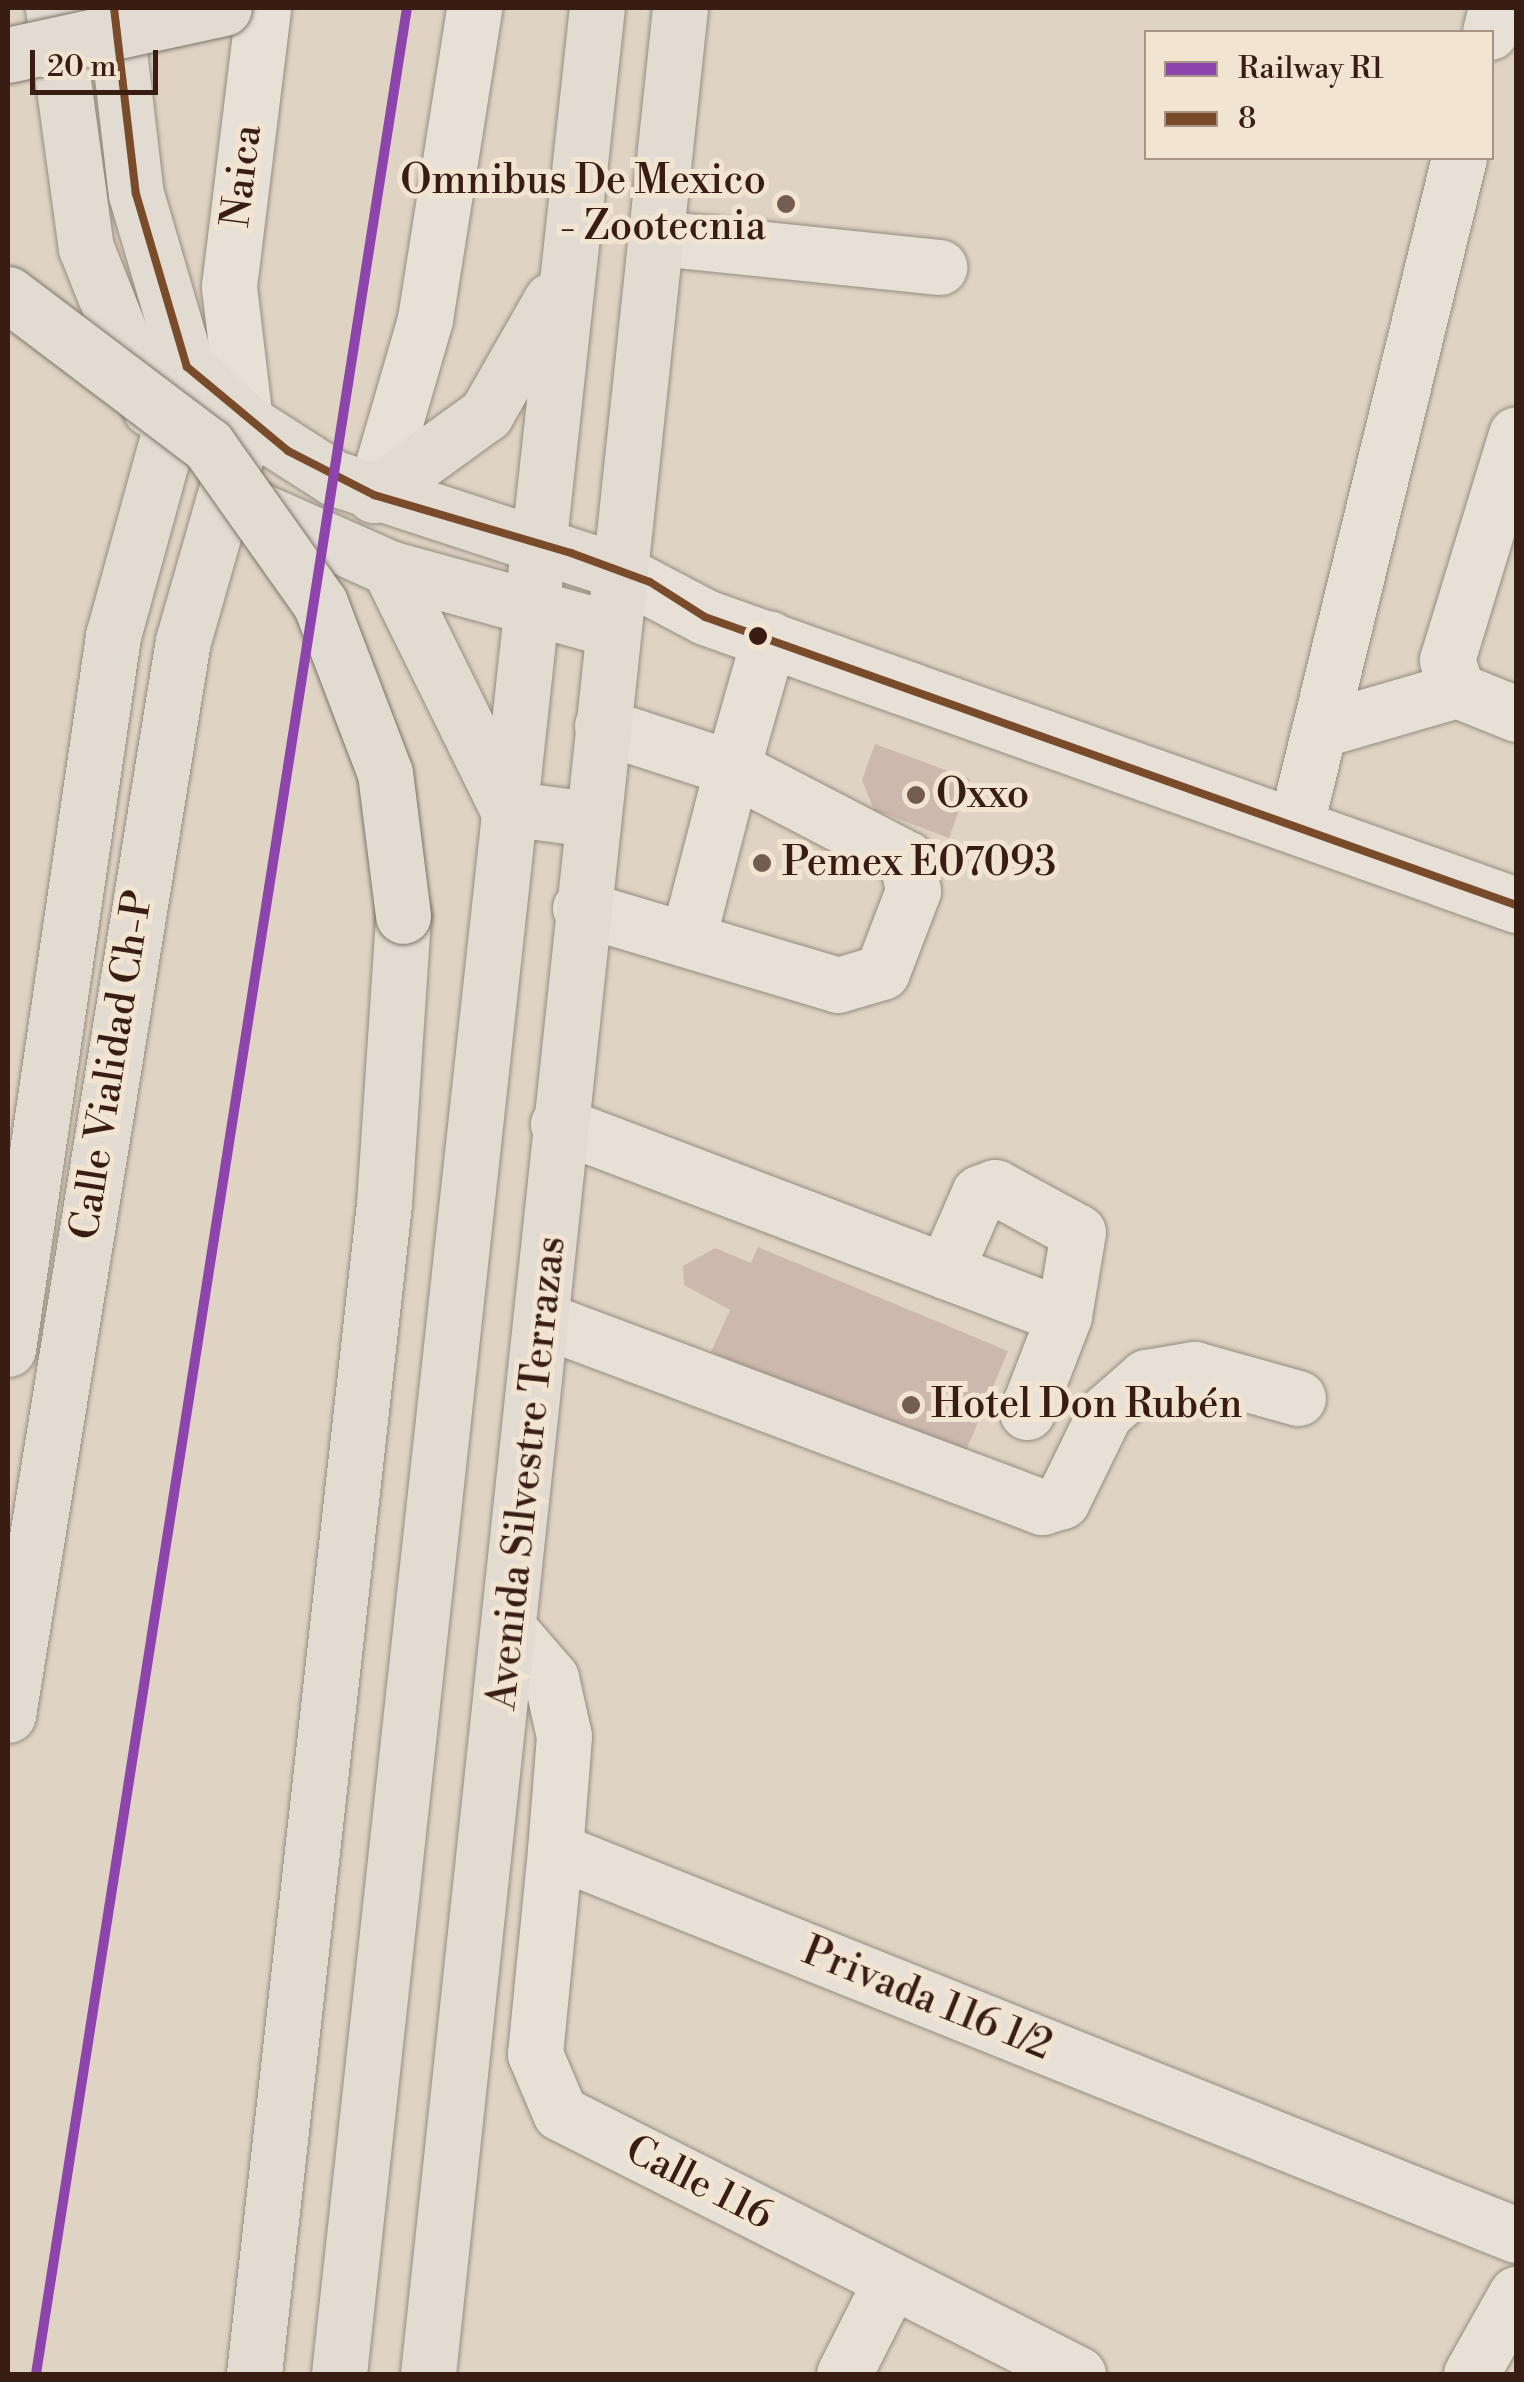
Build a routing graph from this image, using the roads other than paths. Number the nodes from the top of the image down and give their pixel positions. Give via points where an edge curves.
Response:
1 (53, 8) edge
2 (114, 8) edge
3 (224, 8) edge
4 (263, 8) edge
5 (474, 8) edge
6 (597, 8) edge
7 (680, 8) edge
8 (8, 55) edge
9 (1459, 160) edge
10 (658, 238) junction
11 (569, 260) junction
12 (940, 267) dead end
13 (229, 286) junction
14 (8, 294) edge
15 (188, 366) junction
16 (246, 421) junction
17 (168, 434) junction
18 (1516, 434) edge
19 (228, 494) junction
20 (374, 495) junction
21 (538, 542) junction
22 (389, 568) junction
23 (616, 570) junction
24 (533, 608) junction
25 (705, 617) junction
26 (610, 629) junction
27 (769, 638) junction
28 (1452, 675) junction
29 (1323, 712) junction
30 (1516, 714) edge
31 (602, 726) junction
32 (732, 768) junction
33 (507, 808) junction
34 (591, 819) junction
35 (1296, 824) junction
36 (1516, 906) edge
37 (580, 908) junction
38 (688, 938) junction
39 (558, 1124) junction
40 (945, 1271) junction
41 (1064, 1316) junction
42 (546, 1320) junction
43 (8, 1349) edge
44 (1298, 1398) dead end
45 (1027, 1412) dead end
46 (512, 1633) junction
47 (8, 1715) edge
48 (555, 1850) junction
49 (1516, 2235) edge
50 (891, 2281) junction
51 (1516, 2294) edge
52 (254, 2374) edge
53 (339, 2374) edge
54 (428, 2374) edge
55 (844, 2374) edge
56 (1078, 2374) edge
57 (1470, 2374) edge

1 - 17 main road via 98,293
2 - 15 main road via 136,194
3 - 8 main road, bridge
4 - 13 street, Naica
5 - 20 street via 425,318
6 - 11 main road
7 - 10 main road, Avenida Silvestre Terrazas
9 - 29 street
10 - 12 street
10 - 23 main road, Avenida Silvestre Terrazas
11 - 20 main road via 486,414
11 - 21 main road
13 - 15 street, Naica
13 - 16 street, Naica
14 - 52 main road, bridge via 208,445 320,604 385,773 403,916 384,1204
15 - 16 main road
15 - 17 main road, Calle Vialidad Ch-P
16 - 19 main road, Calle Vialidad Ch-P
16 - 20 main road
17 - 19 main road
17 - 43 main road, Calle Vialidad Ch-P via 112,636
18 - 28 street
19 - 22 main road
19 - 47 main road, Calle Vialidad Ch-P via 182,640
20 - 21 main road
21 - 23 main road
21 - 24 main road
22 - 24 main road
22 - 33 main road
23 - 25 street
23 - 26 main road, Avenida Silvestre Terrazas
24 - 26 main road
24 - 33 main road
25 - 26 street
25 - 27 street
26 - 31 main road, Avenida Silvestre Terrazas
27 - 32 street
27 - 35 street
28 - 29 street
28 - 30 street
29 - 35 street
31 - 32 street
31 - 34 main road, Avenida Silvestre Terrazas
32 - 38 street
32 - 38 street via 892,844 907,859 914,890 882,972 854,985
33 - 34 main road
33 - 53 main road
34 - 37 main road, Avenida Silvestre Terrazas
35 - 36 street
37 - 38 street
37 - 39 main road, Avenida Silvestre Terrazas
39 - 40 street
39 - 42 main road, Avenida Silvestre Terrazas
40 - 41 street
40 - 41 street via 980,1193 1002,1188 1078,1232
41 - 45 street
42 - 44 street via 1042,1507 1062,1501 1105,1413 1146,1377 1194,1368
42 - 46 main road, Avenida Silvestre Terrazas
46 - 48 street via 552,1678 564,1736
46 - 54 main road, Avenida Silvestre Terrazas
48 - 49 street, Privada 116 1/2
48 - 50 street, Calle 116 via 536,2054 560,2113
50 - 55 street
50 - 56 street, Calle 116
51 - 57 street

